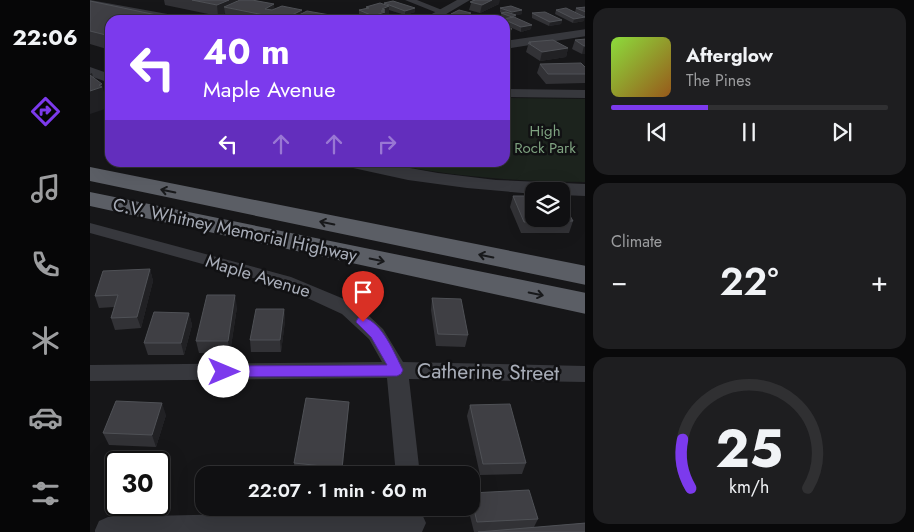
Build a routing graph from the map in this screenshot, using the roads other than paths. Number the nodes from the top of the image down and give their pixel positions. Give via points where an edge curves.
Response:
1 (409, 0) edge
2 (465, 0) edge
3 (90, 3) edge
4 (443, 12) junction
5 (156, 15) edge
6 (437, 15) edge
7 (585, 32) edge
8 (510, 44) edge
9 (90, 71) edge
10 (105, 77) edge
11 (510, 93) edge
12 (585, 94) edge
13 (372, 167) edge
14 (90, 174) edge
15 (585, 190) edge
16 (90, 199) edge
17 (90, 228) edge
18 (585, 276) edge
19 (585, 304) edge
20 (397, 370) junction
21 (90, 373) edge
22 (585, 374) edge
23 (407, 466) edge
24 (413, 521) edge
25 (108, 530) dead end

1 - 4 street
2 - 4 street
3 - 5 street
4 - 6 street
7 - 8 street
9 - 10 street
11 - 12 street
13 - 15 street via 453,182
18 -> 14 highway, C.V. Whitney Memorial Highway
16 -> 19 highway, C.V. Whitney Memorial Highway
17 - 20 street, Maple Avenue via 285,281 320,295 349,309 376,334
20 - 21 street, Catherine Street
20 - 22 street, Catherine Street
20 - 23 street
24 - 25 street

